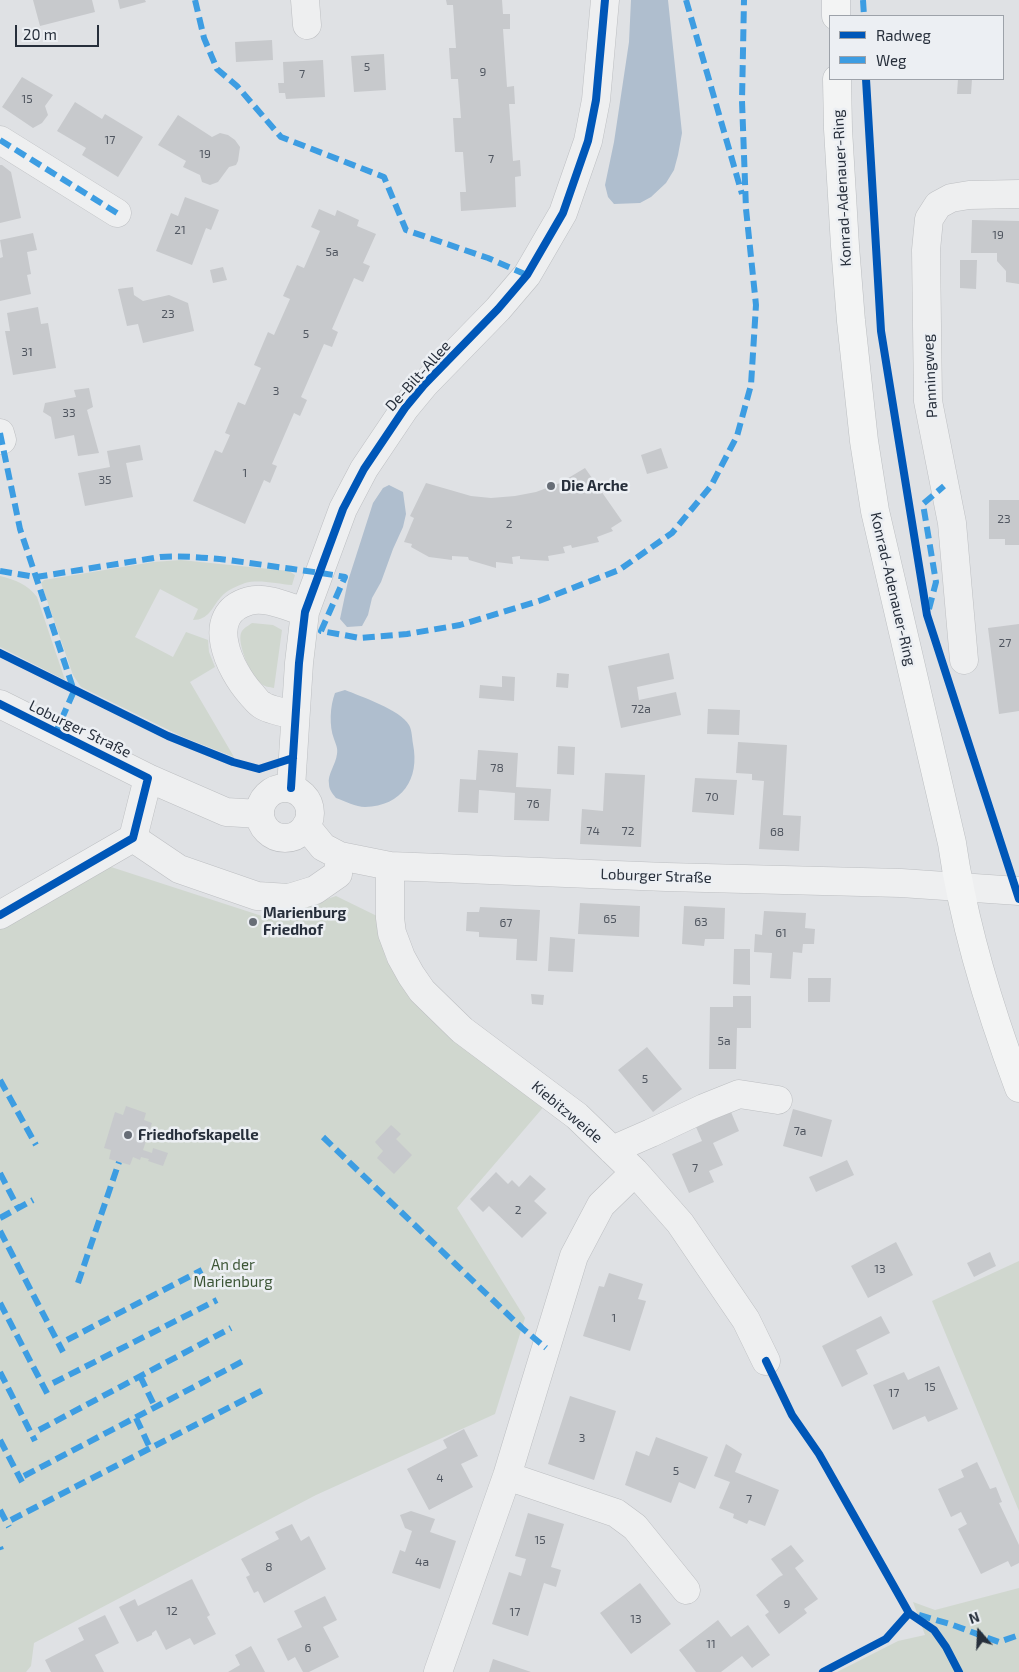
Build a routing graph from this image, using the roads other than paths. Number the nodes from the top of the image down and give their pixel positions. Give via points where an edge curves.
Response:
1 (605, 0) edge
2 (836, 0) edge
3 (836, 15) edge
4 (837, 80) edge
5 (0, 140) edge
6 (1019, 194) edge
7 (116, 213) dead end
8 (305, 612) junction
9 (964, 660) dead end
10 (0, 704) edge
11 (295, 715) junction
12 (148, 778) junction
13 (292, 788) junction
14 (260, 814) junction
15 (306, 826) junction
16 (133, 838) junction
17 (340, 856) junction
18 (390, 866) junction
19 (958, 886) junction
20 (1019, 891) edge
21 (0, 915) edge
22 (1019, 1088) edge
23 (778, 1100) dead end
24 (612, 1150) junction
25 (635, 1172) junction
26 (766, 1361) dead end
27 (507, 1476) junction
28 (686, 1590) dead end
29 (438, 1672) edge

1 - 8 street, De-Bilt-Allee via 596,100 588,141 563,213 527,275 424,385 388,431 343,509
2 - 3 main road
4 - 19 main road, Konrad-Adenauer-Ring via 845,246 864,442 875,511 952,843
5 - 7 street
6 - 9 street, Panningweg via 951,198 938,205 929,219 926,250 928,401 952,522
8 - 11 street, De-Bilt-Allee
8 - 11 street via 262,600 249,601 228,616 223,636 231,666 241,683 262,706
10 - 12 street, Loburger Straße
11 - 13 street, De-Bilt-Allee
12 - 14 street, Loburger Straße via 226,812
12 - 16 street
13 - 14 street via 269,793
13 - 15 street via 309,804
14 - 15 street via 266,828 278,837 294,836
15 - 17 street, Loburger Straße via 323,847
16 - 17 street via 179,870 258,896 290,898 315,890 338,874
16 - 21 street
17 - 18 street, Loburger Straße
18 - 19 street, Loburger Straße
18 - 24 street, Kiebitzweide via 392,933 401,957 422,991 462,1030 577,1116
19 - 20 street, Loburger Straße
19 - 22 main road, Konrad-Adenauer-Ring via 974,952
23 - 24 street via 739,1094
24 - 25 street, Kiebitzweide
25 - 26 street, Kiebitzweide via 680,1223 746,1320
25 - 27 street via 601,1205 574,1256
27 - 28 street via 616,1513 634,1527
27 - 29 street

